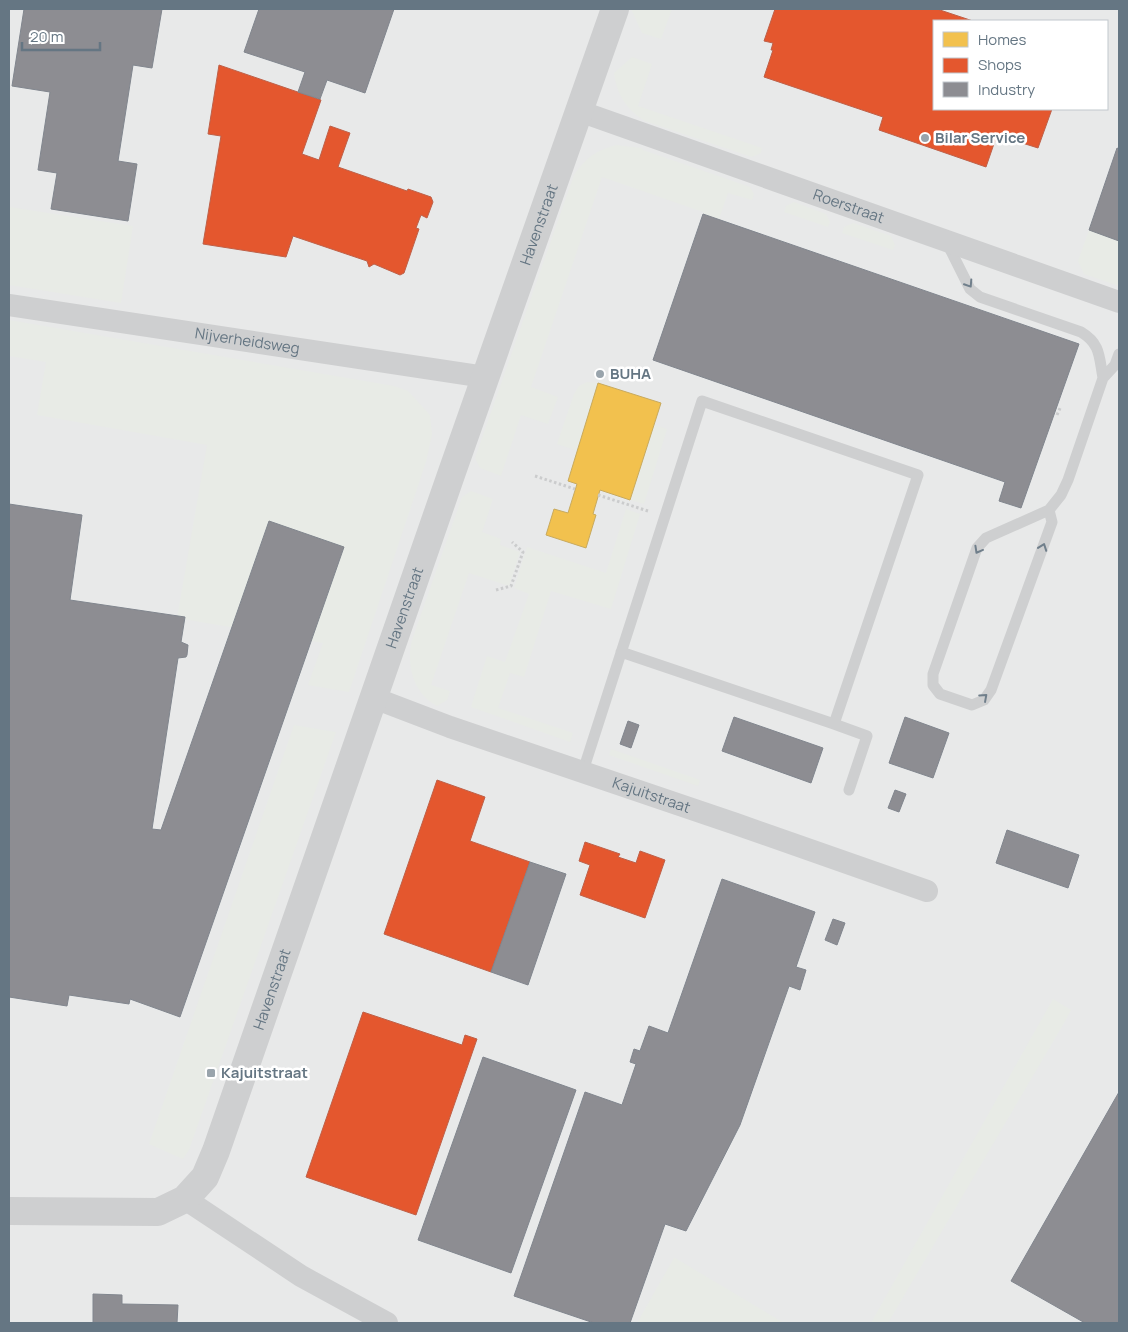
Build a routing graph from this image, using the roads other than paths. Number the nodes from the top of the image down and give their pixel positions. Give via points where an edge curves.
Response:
1 (615, 9) edge
2 (579, 111) junction
3 (946, 241) junction
4 (1119, 302) edge
5 (9, 305) edge
6 (1119, 354) edge
7 (486, 377) junction
8 (1103, 378) junction
9 (1049, 510) junction
10 (621, 652) junction
11 (374, 698) junction
12 (834, 724) junction
13 (583, 771) junction
14 (849, 790) dead end
15 (927, 891) dead end
16 (185, 1199) junction
17 (9, 1211) edge
18 (387, 1323) edge

1 - 2 street, Havenstraat
2 - 3 street, Roerstraat
2 - 7 street, Havenstraat
3 - 4 street, Roerstraat
3 -> 8 lane via 970,288 980,297 1091,338 1097,347
5 - 7 street, Nijverheidsweg
6 - 8 lane via 1115,366
7 - 11 street, Havenstraat
8 - 9 lane via 1068,480
9 -> 9 lane via 986,538 977,548 932,674 933,685 940,694 972,705 984,700 991,690 1052,522
10 - 12 lane
10 - 12 lane via 702,401 918,475
10 - 13 lane
11 - 13 street, Kajuitstraat
11 - 16 street, Havenstraat via 216,1151 205,1176
12 - 14 lane via 867,736
13 - 15 street, Kajuitstraat
16 - 17 street, Havenstraat via 158,1212
16 - 18 street via 301,1276

